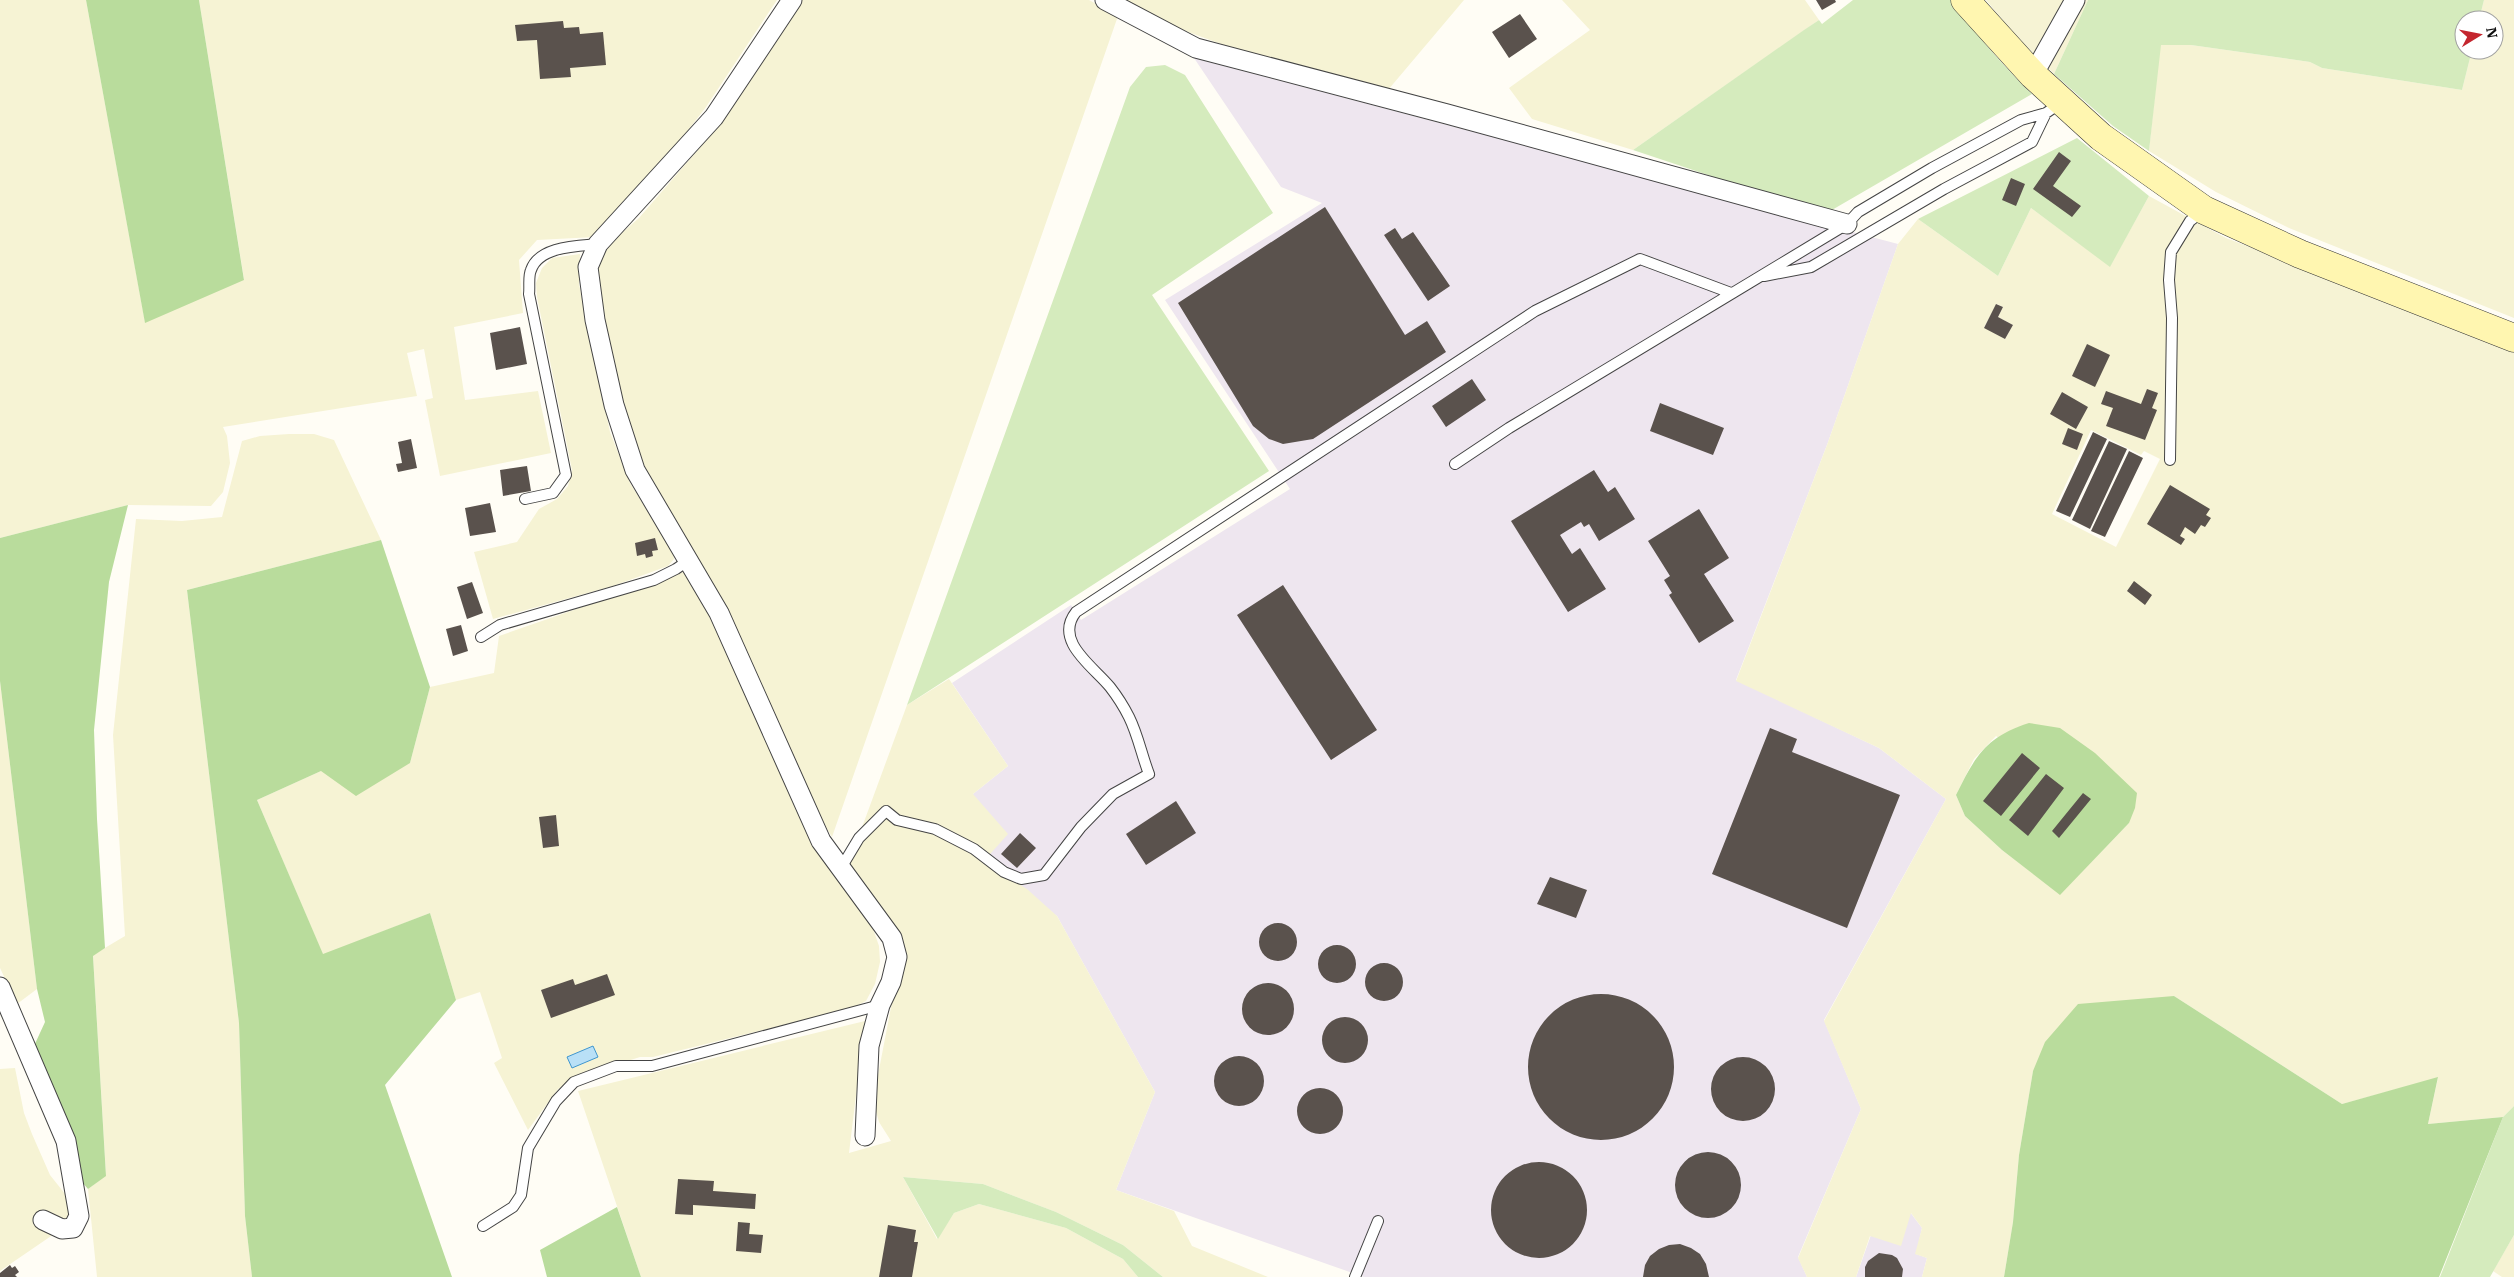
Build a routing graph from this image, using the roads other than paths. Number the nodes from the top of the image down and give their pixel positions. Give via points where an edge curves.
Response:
1 (792, 0) edge
2 (1105, 0) edge
3 (1965, 0) edge
4 (2074, 0) edge
5 (2033, 75) junction
6 (2054, 108) junction
7 (2204, 210) junction
8 (1847, 224) junction
9 (598, 244) junction
10 (1756, 278) junction
11 (1731, 293) junction
12 (2514, 338) edge
13 (2170, 460) dead end
14 (1455, 464) dead end
15 (525, 499) dead end
16 (689, 560) junction
17 (480, 637) dead end
18 (841, 868) junction
19 (0, 986) edge
20 (880, 1005) junction
21 (865, 1136) dead end
22 (42, 1220) dead end
23 (1378, 1221) dead end
24 (483, 1226) dead end
25 (1355, 1277) edge

1 - 9 street via 714,117
2 - 8 street via 1196,48
3 - 5 street
4 - 5 street
5 - 6 street
6 - 7 street via 2102,137
6 - 8 lane via 2021,120 1932,168 1858,212
6 - 10 lane via 2032,142 1811,267
7 - 12 street via 2300,254
7 - 13 lane via 2190,221 2171,252
8 - 10 lane
9 - 15 lane via 544,254 531,269 529,294 566,475 553,494
9 - 16 street via 588,267 595,320 614,405 635,470
10 - 11 lane
11 - 14 lane
11 - 18 lane via 1640,259 1535,311 1076,612 1070,620 1069,634 1073,646 1110,687 1129,716 1150,774 1113,794 1081,827 1044,874 1021,879 1004,872 974,849 935,828 897,820 886,811 859,838
16 - 17 lane via 654,580 500,626
16 - 18 street via 719,613 821,841
18 - 20 street via 892,938 897,957
19 - 22 street via 66,1141 76,1196 79,1216 72,1228 62,1229
20 - 21 street via 869,1046
20 - 24 lane via 652,1066 616,1066 574,1082 556,1101 528,1148 521,1195 513,1207
23 - 25 lane

